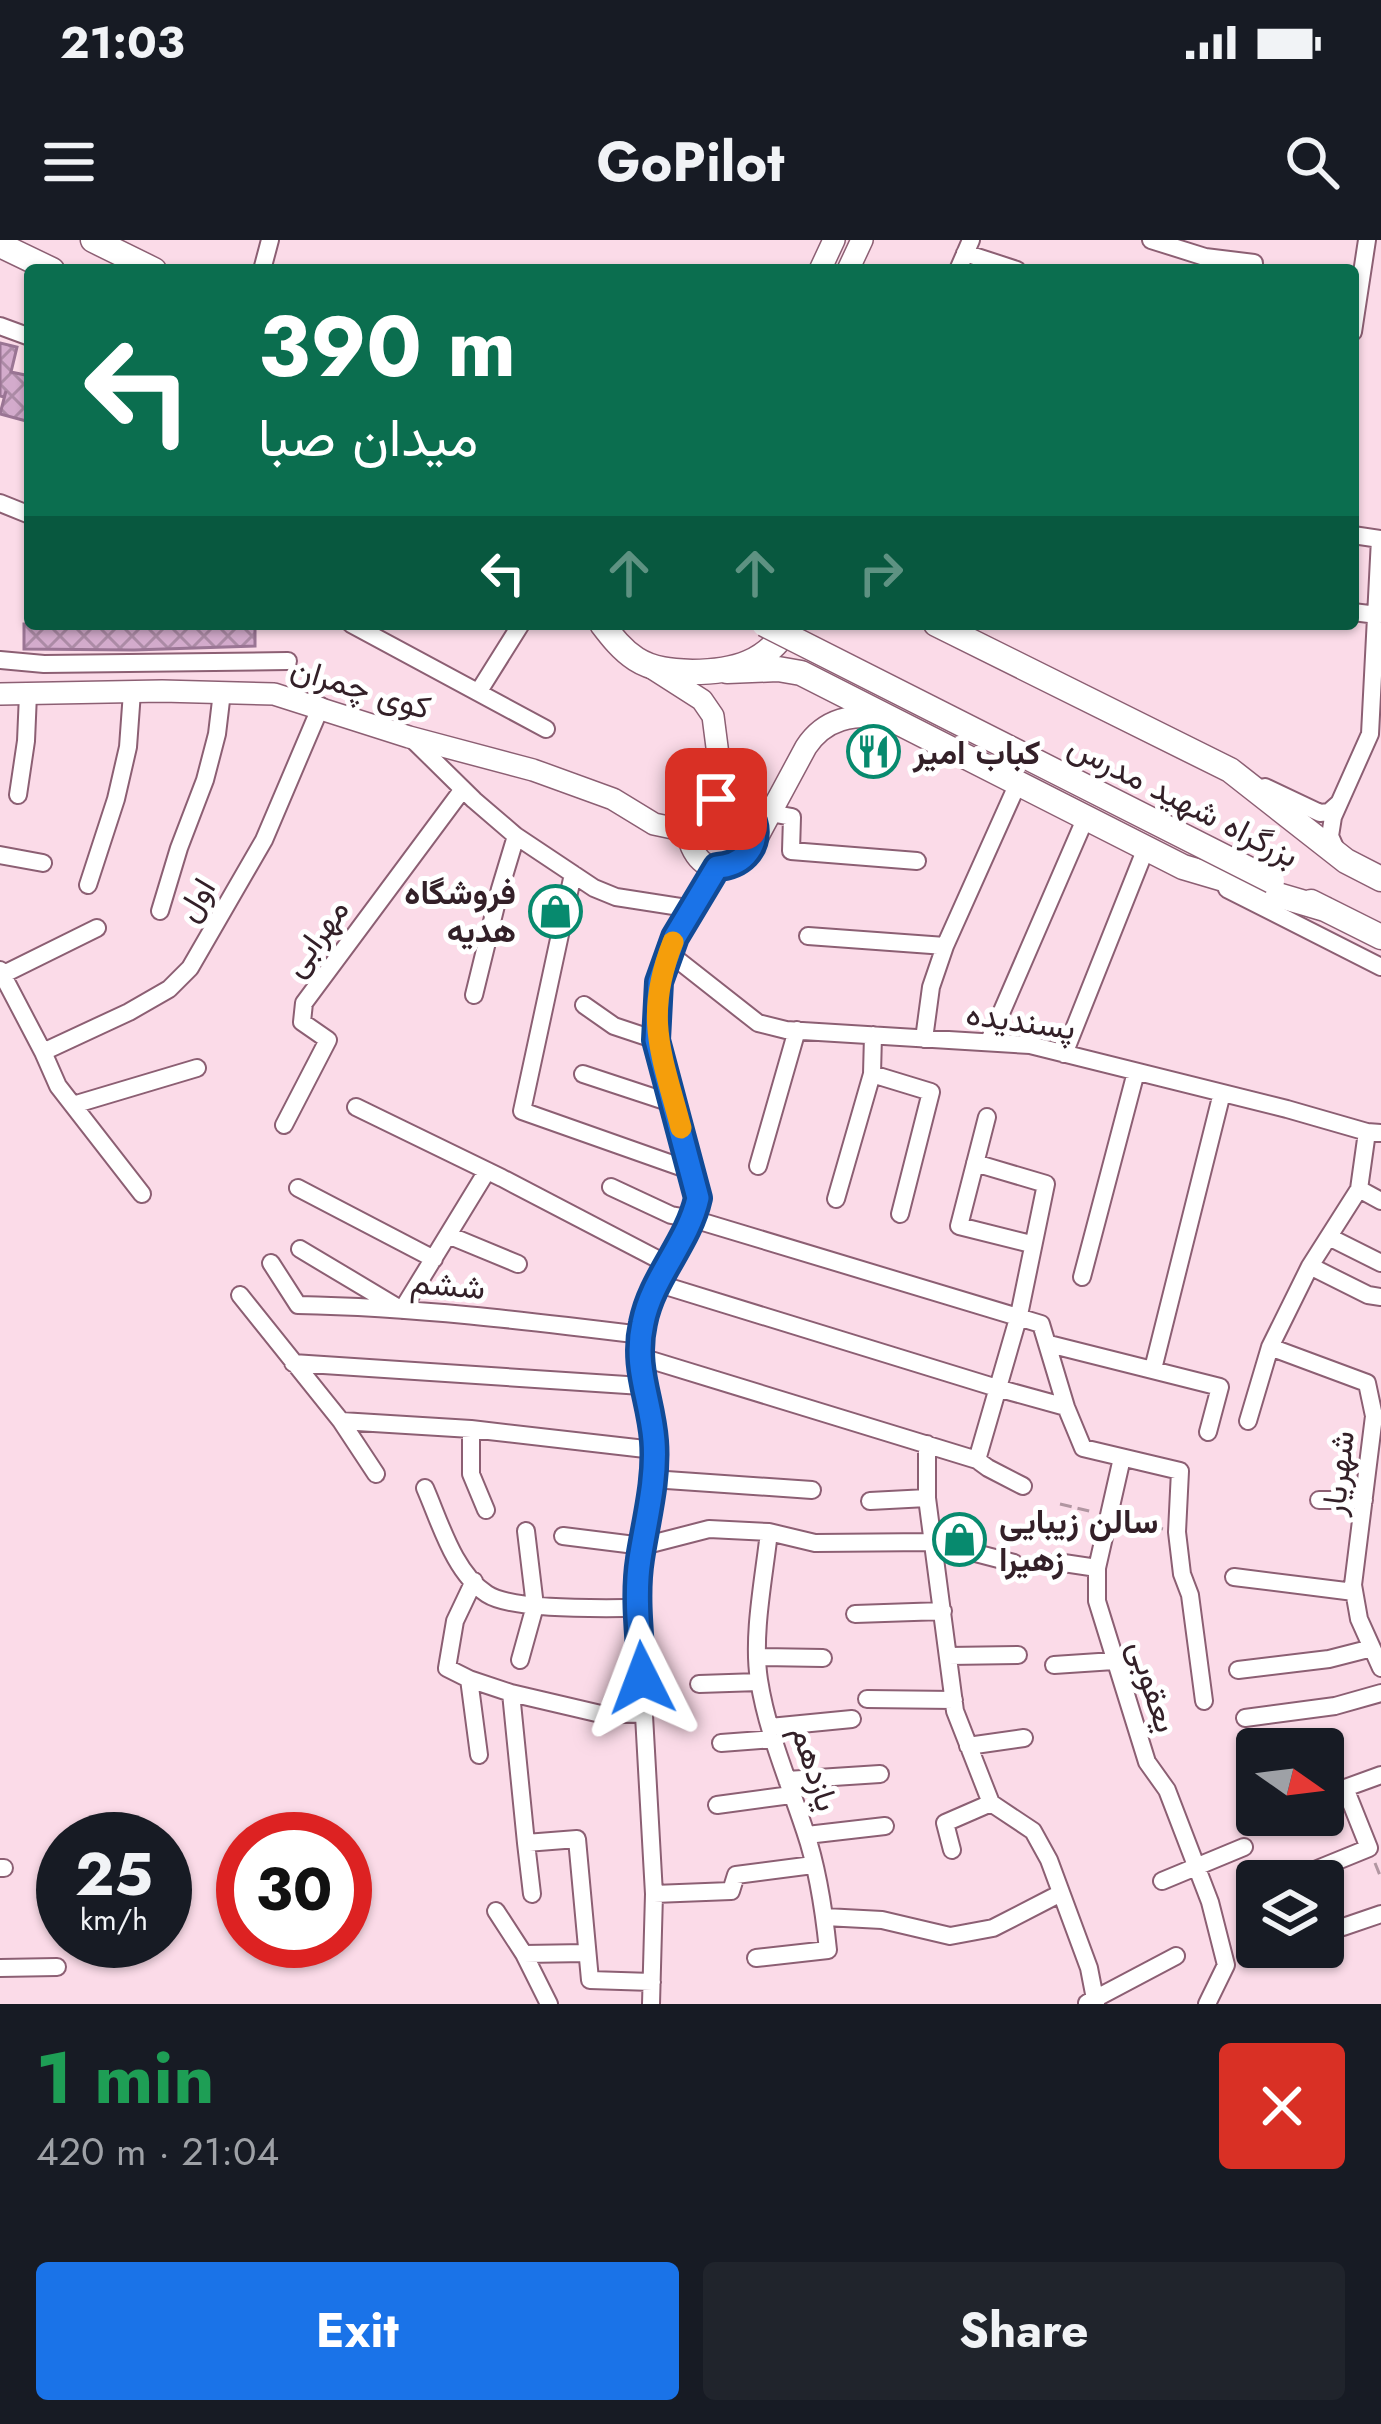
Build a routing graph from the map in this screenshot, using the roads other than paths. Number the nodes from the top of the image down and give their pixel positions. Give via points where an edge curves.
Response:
1 (93, 240) edge
2 (1151, 240) edge
3 (1367, 240) edge
4 (0, 244) edge
5 (964, 254) edge
6 (40, 264) edge
7 (142, 264) edge
8 (997, 264) edge
9 (1243, 264) edge
10 (1359, 293) edge
11 (1380, 539) edge
12 (1359, 613) edge
13 (1377, 615) junction
14 (362, 630) edge
15 (517, 630) edge
16 (607, 630) edge
17 (776, 630) edge
18 (786, 630) edge
19 (948, 630) edge
20 (0, 660) edge
21 (288, 661) dead end
22 (641, 662) junction
23 (728, 671) junction
24 (479, 691) junction
25 (132, 692) junction
26 (222, 692) junction
27 (0, 694) edge
28 (28, 694) junction
29 (321, 706) junction
30 (890, 718) junction
31 (546, 729) dead end
32 (1376, 736) edge
33 (410, 737) junction
34 (1230, 770) junction
35 (1018, 783) junction
36 (463, 789) junction
37 (18, 794) dead end
38 (706, 802) junction
39 (1339, 803) junction
40 (770, 813) junction
41 (1086, 817) junction
42 (687, 831) junction
43 (516, 836) junction
44 (752, 847) junction
45 (1146, 848) junction
46 (0, 855) edge
47 (1340, 857) junction
48 (917, 861) dead end
49 (43, 863) dead end
50 (717, 867) junction
51 (1183, 867) junction
52 (573, 874) junction
53 (1381, 879) edge
54 (88, 885) dead end
55 (693, 909) junction
56 (1325, 909) junction
57 (160, 911) dead end
58 (97, 928) dead end
59 (808, 936) dead end
60 (1381, 937) edge
61 (945, 946) junction
62 (669, 953) junction
63 (1381, 967) edge
64 (1, 972) edge
65 (474, 995) dead end
66 (584, 1005) dead end
67 (797, 1030) junction
68 (873, 1035) junction
69 (924, 1039) junction
70 (656, 1040) junction
71 (989, 1041) junction
72 (43, 1052) junction
73 (1064, 1054) junction
74 (197, 1068) dead end
75 (1136, 1072) junction
76 (583, 1074) dead end
77 (872, 1074) junction
78 (1222, 1093) junction
79 (674, 1104) junction
80 (73, 1105) junction
81 (356, 1107) dead end
82 (987, 1118) dead end
83 (284, 1125) dead end
84 (1374, 1132) edge
85 (975, 1163) junction
86 (758, 1166) dead end
87 (488, 1171) junction
88 (692, 1171) junction
89 (611, 1187) dead end
90 (298, 1188) dead end
91 (1359, 1189) junction
92 (142, 1194) dead end
93 (836, 1199) dead end
94 (1381, 1201) edge
95 (900, 1214) dead end
96 (693, 1219) junction
97 (448, 1235) junction
98 (1329, 1237) junction
99 (1031, 1244) junction
100 (300, 1250) dead end
101 (434, 1259) junction
102 (1381, 1263) edge
103 (271, 1264) dead end
104 (518, 1264) dead end
105 (667, 1264) junction
106 (1310, 1266) junction
107 (1082, 1277) dead end
108 (656, 1283) junction
109 (240, 1294) dead end
110 (1381, 1297) edge
111 (403, 1310) junction
112 (1018, 1315) junction
113 (642, 1335) junction
114 (1048, 1344) junction
115 (1270, 1347) junction
116 (641, 1357) junction
117 (293, 1363) junction
118 (1153, 1369) junction
119 (642, 1386) junction
120 (998, 1388) junction
121 (1066, 1407) junction
122 (341, 1421) junction
123 (1248, 1421) dead end
124 (471, 1429) junction
125 (1208, 1432) dead end
126 (927, 1444) junction
127 (654, 1450) junction
128 (1123, 1458) junction
129 (977, 1460) junction
130 (376, 1474) dead end
131 (652, 1479) junction
132 (1023, 1486) dead end
133 (425, 1488) dead end
134 (812, 1490) dead end
135 (927, 1498) junction
136 (1318, 1500) dead end
137 (1364, 1500) junction
138 (870, 1501) dead end
139 (486, 1510) dead end
140 (526, 1531) dead end
141 (769, 1532) junction
142 (562, 1536) dead end
143 (933, 1542) junction
144 (1358, 1544) junction
145 (643, 1546) junction
146 (1381, 1547) edge
147 (1057, 1562) dead end
148 (1014, 1563) dead end
149 (1097, 1568) junction
150 (1234, 1577) dead end
151 (474, 1581) junction
152 (1354, 1592) junction
153 (535, 1606) junction
154 (638, 1608) junction
155 (943, 1611) junction
156 (855, 1613) dead end
157 (1372, 1648) junction
158 (1018, 1655) dead end
159 (948, 1656) junction
160 (757, 1657) junction
161 (823, 1658) dead end
162 (520, 1660) dead end
163 (1114, 1661) junction
164 (1054, 1665) dead end
165 (1381, 1668) edge
166 (1238, 1670) dead end
167 (469, 1679) junction
168 (759, 1682) junction
169 (699, 1684) dead end
170 (511, 1693) junction
171 (1381, 1693) edge
172 (867, 1699) dead end
173 (954, 1700) junction
174 (1204, 1701) dead end
175 (644, 1713) junction
176 (1245, 1718) dead end
177 (853, 1719) dead end
178 (772, 1733) junction
179 (1024, 1738) dead end
180 (721, 1743) dead end
181 (968, 1746) junction
182 (479, 1755) dead end
183 (880, 1774) dead end
184 (1381, 1775) edge
185 (789, 1788) junction
186 (1345, 1788) joint
187 (991, 1803) junction
188 (717, 1805) dead end
189 (885, 1826) dead end
190 (807, 1835) junction
191 (526, 1843) junction
192 (1244, 1847) dead end
193 (952, 1850) dead end
194 (1340, 1860) edge
195 (1197, 1864) junction
196 (813, 1865) junction
197 (1162, 1880) dead end
198 (1061, 1893) junction
199 (532, 1894) dead end
200 (654, 1894) junction
201 (496, 1911) dead end
202 (1381, 1914) edge
203 (825, 1917) junction
204 (1344, 1928) edge
205 (586, 1953) junction
206 (524, 1954) junction
207 (1176, 1956) dead end
208 (756, 1958) dead end
209 (36, 1967) edge
210 (0, 1968) edge
211 (652, 1982) junction
212 (1093, 2002) edge
213 (549, 2004) edge
214 (651, 2004) edge
215 (1207, 2004) edge

1 - 7 highway
2 - 9 street
3 - 10 street
4 - 6 highway
5 - 8 street
11 - 13 street
12 - 13 street
13 - 32 street
14 - 24 street
15 - 24 street
16 - 22 highway
17 - 56 highway, بزرگراه شهید مدرس, bridge
18 - 23 highway via 762,657
19 - 34 highway, بزرگراه شهید مدرس
20 - 21 street
22 - 23 highway, بزرگراه شهید مدرس
22 - 38 main road via 698,697 713,716 721,778
23 - 30 highway, بزرگراه شهید مدرس via 798,672
24 - 31 street
25 - 26 main road, کوی چمران
25 - 28 main road, کوی چمران
25 - 54 street via 124,764
26 - 29 main road, کوی چمران
26 - 57 street via 205,780
27 - 28 main road, کوی چمران
28 - 37 street
29 - 33 main road, کوی چمران
29 - 72 street, اول via 264,839 190,968 129,1012
30 - 35 highway, بزرگراه شهید مدرس
30 - 40 main road via 846,718 823,728
32 - 39 street
33 - 36 street
33 - 42 main road, کوی چمران via 533,770
34 - 39 street via 1317,813
34 - 47 highway, بزرگراه شهید مدرس
35 - 41 highway, بزرگراه شهید مدرس
35 - 61 street
36 - 43 street
36 - 83 street, مهرابی via 304,1003 302,1022 328,1040
38 - 42 main road
38 - 44 main road via 743,807 754,826
39 - 47 street via 1330,836
40 - 44 main road
40 - 48 street via 792,817 791,851
41 - 45 highway, بزرگراه شهید مدرس
41 - 71 street
42 - 50 main road via 694,855
43 - 52 street
43 - 65 street
44 - 50 main road via 738,863
45 - 51 highway, بزرگراه شهید مدرس
45 - 73 street
46 - 49 street
47 - 53 highway, بزرگراه شهید مدرس
50 - 55 street
51 - 56 highway, بزرگراه شهید مدرس
51 - 63 street
52 - 55 street via 616,897
52 - 88 street via 522,1111
55 - 62 street
56 - 60 highway, بزرگراه شهید مدرس
58 - 64 street
59 - 61 street
61 - 69 street
62 - 67 street, پسندیده via 758,1023
62 - 70 street
64 - 72 street
66 - 70 street
67 - 68 street, پسندیده
67 - 86 street
68 - 69 street, پسندیده
68 - 77 street
69 - 71 street, پسندیده
70 - 79 street
71 - 73 street, پسندیده
72 - 80 street
73 - 75 street, پسندیده
74 - 80 street
75 - 78 street, پسندیده
75 - 107 street
76 - 79 street
77 - 93 street
77 - 95 street via 931,1092
78 - 84 street, پسندیده
78 - 118 street
79 - 88 street
80 - 92 street
81 - 87 street
82 - 85 street
84 - 91 street
85 - 99 street via 1046,1184
85 - 99 street via 959,1226
87 - 97 street
87 - 105 street
88 - 96 street
89 - 96 street
90 - 101 street
91 - 94 street
91 - 98 street
96 - 105 street
96 - 112 street
97 - 101 street
97 - 104 street
98 - 102 street
98 - 106 street
99 - 112 street
100 - 111 street
101 - 111 street
103 - 111 street, ششم via 298,1305
105 - 108 street
106 - 110 street
106 - 115 street
108 - 113 street
108 - 120 street
109 - 117 street
111 - 113 street, ششم
112 - 114 street via 1041,1324
112 - 120 street
113 - 116 street
114 - 118 street
114 - 121 street
115 - 123 street
115 - 137 street, شهریار via 1367,1383 1374,1416
116 - 119 street
116 - 126 street
117 - 119 street
117 - 122 street
118 - 125 street via 1220,1387
119 - 127 street
120 - 121 street
120 - 129 street
121 - 128 street via 1083,1448
122 - 124 street
122 - 130 street
124 - 127 street
124 - 139 street via 471,1474
126 - 129 street
126 - 135 street
127 - 131 street
128 - 149 street, یعقوبی
128 - 174 street via 1180,1471 1177,1532
129 - 132 street
131 - 134 street
131 - 145 street
133 - 151 street
135 - 138 street
135 - 143 street
136 - 137 street
137 - 144 street, شهریار
140 - 153 street
141 - 143 street via 814,1543
141 - 145 street via 709,1529
141 - 160 street, یازدهم
142 - 145 street
143 - 148 street
143 - 155 street
144 - 146 street
144 - 152 street, شهریار
145 - 154 street
147 - 149 street
149 - 163 street, یعقوبی
150 - 152 street
151 - 153 street via 489,1596
151 - 167 street via 455,1621 447,1668
152 - 157 street, شهریار
153 - 154 street
153 - 162 street
154 - 175 street
155 - 156 street
155 - 159 street
157 - 165 street, شهریار
157 - 166 street
158 - 159 street
159 - 173 street
160 - 161 street
160 - 168 street, یازدهم
163 - 164 street
163 - 195 street, یعقوبی via 1147,1762
167 - 170 street
167 - 182 street
168 - 169 street
168 - 178 street, یازدهم
170 - 175 street via 605,1715
170 - 191 street
171 - 176 street
172 - 173 street
173 - 181 street
175 - 200 street
177 - 178 street
178 - 180 street
178 - 185 street, یازدهم
179 - 181 street
181 - 187 street
183 - 185 street
184 - 186 street
185 - 188 street
185 - 190 street, یازدهم
186 - 194 street via 1369,1848
187 - 193 street via 945,1822
187 - 198 street via 1033,1831
189 - 190 street
190 - 196 street, یازدهم
191 - 199 street
191 - 205 street via 577,1839
192 - 195 street
195 - 197 street
195 - 215 street, یعقوبی via 1226,1965
196 - 200 street via 736,1875 731,1891
196 - 203 street, یازدهم
198 - 203 street via 993,1928 950,1936
198 - 212 street via 1089,1967
200 - 211 street
201 - 206 street
202 - 204 street
203 - 208 street via 828,1950
205 - 206 street
205 - 211 street via 590,1980
206 - 213 street
207 - 212 street
209 - 210 street
211 - 214 street

